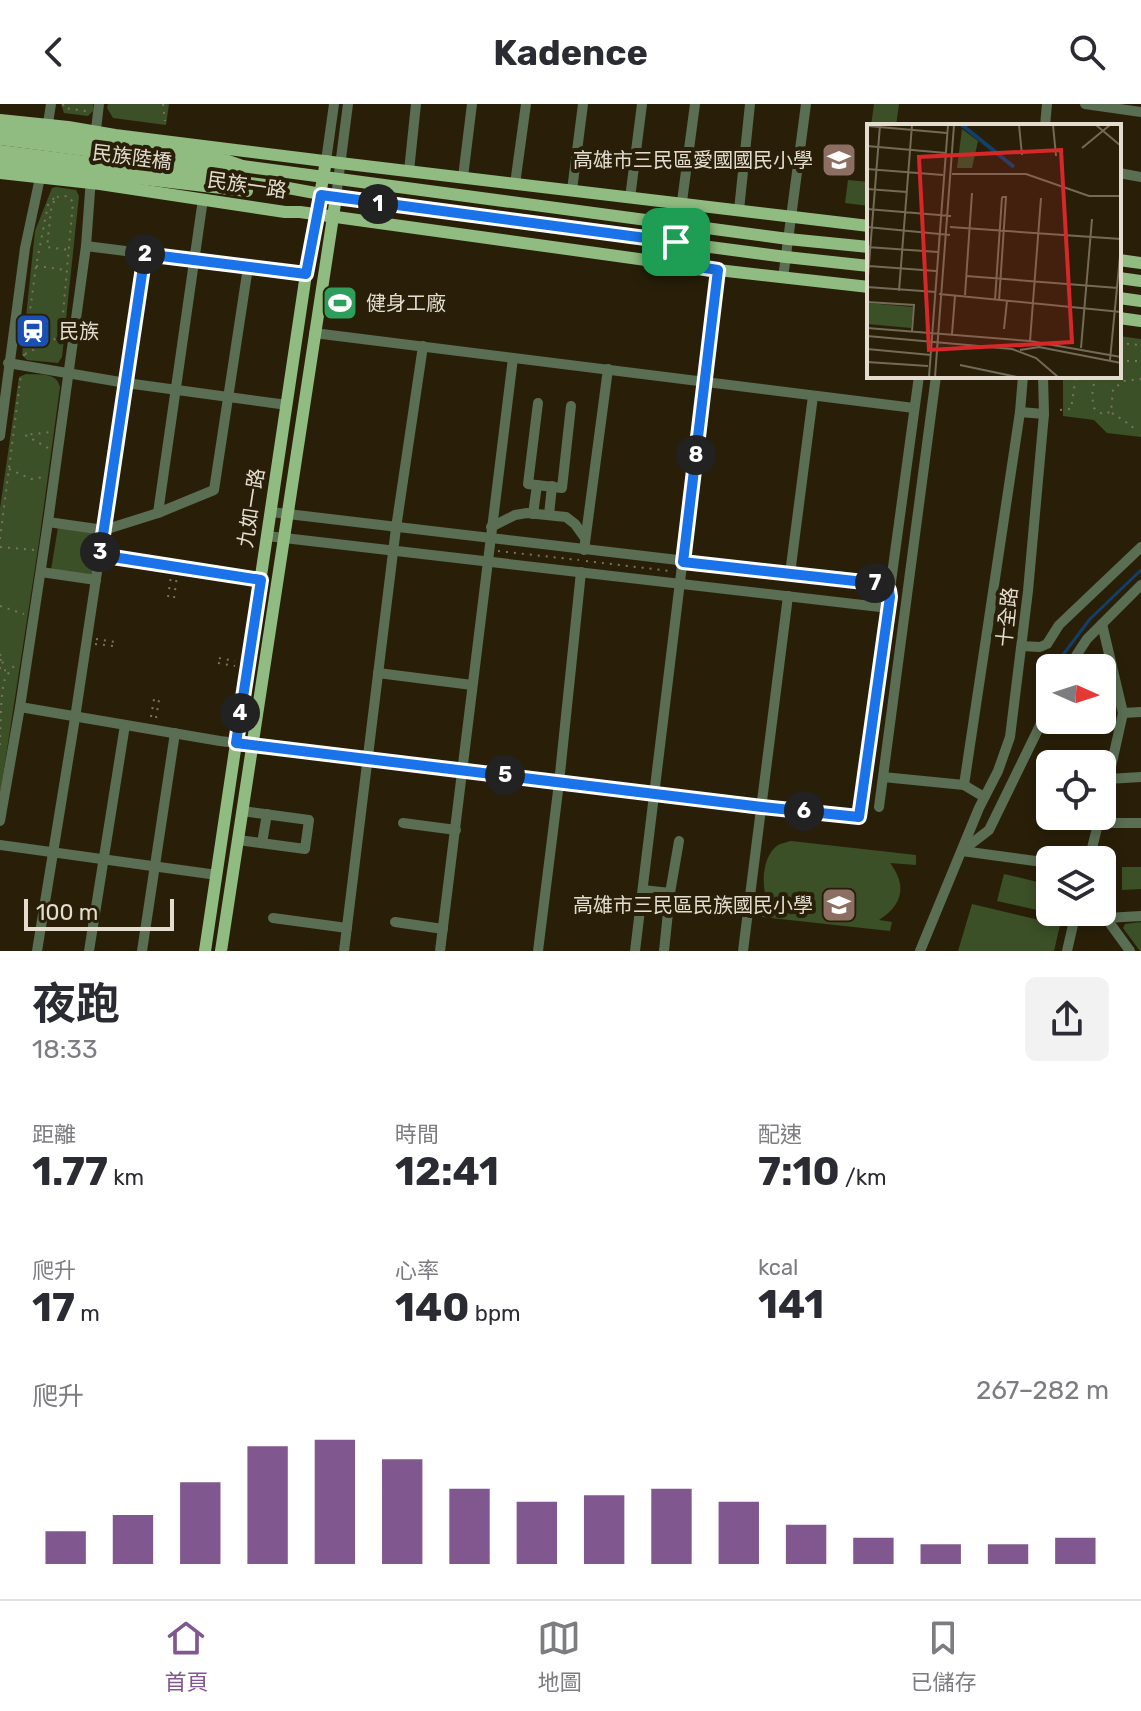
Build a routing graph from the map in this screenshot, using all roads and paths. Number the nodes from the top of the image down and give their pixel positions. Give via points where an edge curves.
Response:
1 (51, 104) edge
2 (63, 104) edge
3 (89, 104) edge
4 (99, 104) edge
5 (163, 104) edge
6 (334, 104) edge
7 (348, 104) edge
8 (416, 104) edge
9 (472, 104) edge
10 (526, 104) edge
11 (583, 104) edge
12 (642, 104) edge
13 (695, 104) edge
14 (750, 104) edge
15 (806, 104) edge
16 (1047, 104) edge
17 (1085, 104) edge
18 (1141, 112) edge
19 (0, 120) edge
20 (165, 121) dead end
21 (47, 124) junction
22 (1045, 124) edge
23 (0, 130) edge
24 (96, 132) junction
25 (0, 139) edge
26 (0, 151) edge
27 (326, 161) junction
28 (0, 162) edge
29 (340, 163) junction
30 (242, 166) junction
31 (409, 171) junction
32 (0, 173) edge
33 (1121, 173) edge
34 (324, 176) junction
35 (463, 177) junction
36 (1141, 177) edge
37 (41, 178) junction
38 (338, 178) junction
39 (91, 183) junction
40 (515, 184) junction
41 (572, 190) junction
42 (287, 192) junction
43 (321, 195) junction
44 (55, 197) junction
45 (336, 197) junction
46 (630, 198) junction
47 (203, 199) junction
48 (682, 204) junction
49 (739, 210) junction
50 (317, 214) junction
51 (792, 216) junction
52 (333, 217) junction
53 (679, 224) junction
54 (867, 226) edge
55 (788, 239) junction
56 (676, 242) junction
57 (86, 246) junction
58 (867, 247) edge
59 (69, 250) junction
60 (145, 254) junction
61 (786, 257) junction
62 (194, 260) junction
63 (1121, 260) edge
64 (672, 263) junction
65 (1141, 263) edge
66 (36, 266) junction
67 (867, 266) edge
68 (248, 267) junction
69 (67, 270) junction
70 (718, 270) junction
71 (306, 274) junction
72 (783, 278) junction
73 (1121, 278) edge
74 (1141, 281) edge
75 (867, 287) edge
76 (1121, 298) edge
77 (1141, 301) edge
78 (1121, 318) edge
79 (1141, 321) edge
80 (314, 333) junction
81 (1121, 343) edge
82 (1141, 345) edge
83 (423, 346) junction
84 (513, 358) junction
85 (8, 363) junction
86 (608, 369) junction
87 (68, 372) junction
88 (21, 375) dead end
89 (919, 378) edge
90 (936, 378) edge
91 (1023, 378) edge
92 (1043, 378) edge
93 (1076, 378) edge
94 (1095, 378) edge
95 (1141, 379) edge
96 (705, 381) junction
97 (126, 383) junction
98 (176, 390) junction
99 (813, 396) junction
100 (228, 397) junction
101 (538, 403) dead end
102 (287, 405) junction
103 (571, 406) dead end
104 (914, 408) junction
105 (1060, 410) dead end
106 (1020, 412) junction
107 (1111, 412) junction
108 (1044, 414) junction
109 (1, 415) edge
110 (1134, 432) dead end
111 (0, 436) edge
112 (52, 439) dead end
113 (50, 449) dead end
114 (9, 469) junction
115 (46, 477) dead end
116 (537, 485) junction
117 (552, 486) junction
118 (271, 512) junction
119 (158, 513) junction
120 (533, 514) junction
121 (286, 515) junction
122 (549, 515) junction
123 (48, 522) junction
124 (396, 528) junction
125 (104, 530) junction
126 (267, 536) junction
127 (283, 538) junction
128 (0, 539) edge
129 (490, 544) junction
130 (585, 544) junction
131 (0, 547) edge
132 (1141, 547) edge
133 (36, 550) dead end
134 (393, 550) junction
135 (100, 555) junction
136 (683, 562) junction
137 (175, 567) junction
138 (670, 571) dead end
139 (41, 572) junction
140 (581, 572) junction
141 (790, 574) junction
142 (96, 580) junction
143 (261, 580) junction
144 (680, 583) junction
145 (1141, 585) edge
146 (788, 596) junction
147 (168, 597) dead end
148 (890, 597) junction
149 (174, 598) dead end
150 (906, 599) junction
151 (27, 605) dead end
152 (0, 606) edge
153 (1102, 624) junction
154 (96, 642) dead end
155 (115, 644) dead end
156 (1022, 646) junction
157 (18, 654) dead end
158 (1077, 654) edge
159 (1, 655) edge
160 (219, 658) dead end
161 (239, 661) dead end
162 (218, 663) dead end
163 (239, 666) dead end
164 (0, 669) edge
165 (378, 673) junction
166 (5, 677) junction
167 (472, 685) junction
168 (156, 699) dead end
169 (20, 707) junction
170 (1141, 712) edge
171 (1123, 713) junction
172 (75, 718) junction
173 (125, 725) junction
174 (151, 730) junction
175 (175, 733) junction
176 (1036, 734) edge
177 (236, 743) junction
178 (252, 744) junction
179 (0, 745) edge
180 (1115, 750) edge
181 (366, 758) junction
182 (463, 770) junction
183 (883, 777) junction
184 (1141, 777) edge
185 (1116, 779) edge
186 (559, 783) junction
187 (964, 785) junction
188 (654, 794) junction
189 (984, 797) junction
190 (762, 807) junction
191 (879, 807) dead end
192 (242, 811) junction
193 (267, 814) junction
194 (0, 821) edge
195 (1116, 821) edge
196 (403, 823) dead end
197 (1141, 823) edge
198 (456, 830) junction
199 (238, 840) junction
200 (679, 841) dead end
201 (262, 843) junction
202 (0, 845) edge
203 (962, 851) junction
204 (54, 853) junction
205 (104, 859) junction
206 (1036, 861) edge
207 (156, 866) junction
208 (217, 875) junction
209 (643, 890) junction
210 (670, 893) junction
211 (1141, 916) edge
212 (273, 918) dead end
213 (395, 922) dead end
214 (1073, 926) edge
215 (347, 928) junction
216 (443, 929) junction
217 (37, 951) edge
218 (89, 951) edge
219 (142, 951) edge
220 (205, 951) edge
221 (221, 951) edge
222 (344, 951) edge
223 (440, 951) edge
224 (538, 951) edge
225 (635, 951) edge
226 (664, 951) edge
227 (743, 951) edge
228 (920, 951) edge
229 (1067, 951) edge
230 (1130, 951) edge

1 - 21 street
2 - 3 path via 88,111
4 - 24 street
5 - 20 path
6 - 27 street
7 - 29 street
8 - 31 street
9 - 35 street
10 - 40 street
11 - 41 street
12 - 46 street
13 - 48 street
14 - 49 street
15 - 51 street
16 - 22 street
17 - 18 street
19 - 21 main road, 民族一路
21 - 24 main road, 民族一路
21 - 37 street
23 - 30 main road, 民族陸橋, bridge via 181,152
24 - 27 main road, 民族一路
24 - 39 street
25 - 30 main road, 民族陸橋, bridge via 214,167
26 - 42 main road, 民族陸橋, bridge
27 - 29 main road, 民族一路
27 - 34 main road, 九如一路
28 - 42 main road, 民族陸橋, bridge
29 - 31 main road, 民族一路
29 - 38 street
30 - 34 main road, 民族陸橋
31 - 35 main road, 民族一路
32 - 37 main road, 民族一路
33 - 36 street
34 - 38 main road
34 - 43 main road, 九如一路
35 - 40 main road, 民族一路
37 - 39 main road, 民族一路
37 - 85 street
38 - 45 street
38 - 53 main road
39 - 47 main road, 民族一路
39 - 57 street
40 - 41 main road, 民族一路
41 - 46 main road, 民族一路
42 - 43 main road, 民族陸橋
43 - 45 main road, 民族陸橋
43 - 50 main road, 九如一路
44 - 59 path via 70,197 73,202
44 - 59 path via 47,247
44 - 66 path via 48,205
45 - 52 main road, 九如一路
45 - 56 main road
46 - 48 main road, 民族一路
47 - 50 main road, 民族一路
47 - 62 street
48 - 49 main road, 民族一路
48 - 53 street
49 - 51 main road, 民族一路
50 - 52 main road, 民族一路
50 - 71 main road, 九如一路
51 - 54 main road, 民族一路
51 - 55 street
52 - 64 main road, 民族一路
52 - 80 main road, 九如一路
53 - 55 main road
53 - 56 street
55 - 58 main road
55 - 61 street
56 - 61 main road
56 - 64 street
57 - 60 street
57 - 87 street
59 - 69 path
60 - 62 street
60 - 97 street
61 - 67 main road
61 - 72 street
62 - 68 street
62 - 98 street
63 - 65 main road
64 - 70 main road, 民族一路
66 - 69 path
66 - 69 path via 24,355 61,336
68 - 71 street
68 - 100 street
70 - 72 main road, 民族一路
70 - 96 street
71 - 102 main road, 九如一路
72 - 75 main road, 民族一路
73 - 74 main road
76 - 77 main road
78 - 79 main road
80 - 83 street
80 - 121 main road, 九如一路
81 - 82 path
83 - 84 street
83 - 124 street
84 - 86 street
84 - 129 street
85 - 87 street
85 - 109 street
86 - 96 street
86 - 130 street
87 - 97 street
87 - 123 street
88 - 114 path
89 - 104 street
90 - 150 street
91 - 106 street
92 - 108 street, 十全路
93 - 105 path via 1071,409
94 - 107 path via 1094,408 1102,414
95 - 107 path via 1113,389
96 - 99 street
96 - 136 street
97 - 98 street
97 - 125 street
98 - 100 street
98 - 119 street
99 - 104 street
99 - 141 street
100 - 102 street
100 - 119 street via 214,490
101 - 116 street via 528,484
102 - 118 main road, 九如一路
103 - 117 street via 562,488
104 - 148 street
106 - 108 street
106 - 187 street
107 - 110 path
108 - 156 street, 十全路
109 - 111 street
112 - 113 path via 53,432 25,435
114 - 115 path via 31,479
114 - 128 path
116 - 117 street
116 - 120 street
117 - 122 street
118 - 121 street
118 - 126 main road, 九如一路
119 - 125 street
120 - 122 street
120 - 129 street via 515,515
121 - 124 street
121 - 127 main road, 九如一路
122 - 130 street via 575,524
123 - 125 street
123 - 139 street
124 - 129 street
124 - 134 street
125 - 135 street
126 - 127 street
126 - 143 main road, 九如一路
127 - 134 street
127 - 178 main road, 九如一路
129 - 130 street
129 - 134 street
129 - 138 path
129 - 140 street
129 - 167 street
130 - 136 street
131 - 133 path
132 - 156 street via 1059,625 1047,644
134 - 165 street
135 - 137 street
135 - 142 street
136 - 141 street
136 - 144 street
137 - 143 street
137 - 147 path
137 - 149 path
139 - 142 street
139 - 169 street
140 - 144 street
140 - 186 street
141 - 148 street via 882,584
142 - 172 street
143 - 177 main road, 九如一路
144 - 146 street
144 - 188 street
145 - 153 street
146 - 148 street via 880,607
146 - 190 street
148 - 150 street
148 - 190 street via 859,817
150 - 183 street
151 - 152 path via 25,615
153 - 158 street
153 - 171 street
154 - 155 path
156 - 189 street, 十全路 via 1010,737
157 - 166 path
159 - 164 path
159 - 166 path
160 - 161 path
162 - 163 path
165 - 167 street
165 - 181 street
166 - 179 path
167 - 182 street
168 - 174 path
169 - 172 street
169 - 194 street
170 - 171 street
171 - 180 street
172 - 173 street
172 - 204 street
173 - 174 street
173 - 205 street
174 - 175 street
175 - 177 street
175 - 207 street
176 - 203 street via 989,830
177 - 178 street
177 - 208 main road, 九如一路
178 - 181 street
178 - 192 main road, 九如一路
181 - 182 street
181 - 215 street
182 - 186 street
182 - 198 street
183 - 187 street
183 - 191 street
184 - 185 street
186 - 188 street
186 - 224 street
187 - 189 street
188 - 190 street
188 - 209 street
189 - 203 street, 十全路
190 - 227 street
192 - 193 street
192 - 199 main road, 九如一路
193 - 201 street
193 - 201 street via 309,820 305,849
195 - 197 street
196 - 198 street
198 - 216 street
199 - 201 street
199 - 221 main road, 九如一路
200 - 210 street
202 - 204 street
203 - 206 street
203 - 228 street, 十全路
204 - 205 street
204 - 217 street
205 - 207 street
205 - 218 street
207 - 208 street
207 - 219 street
208 - 220 main road, 九如一路
209 - 210 street
209 - 225 street
210 - 226 street
211 - 230 street via 1106,918
212 - 215 street
213 - 216 street
214 - 229 street
215 - 222 street
216 - 223 street

